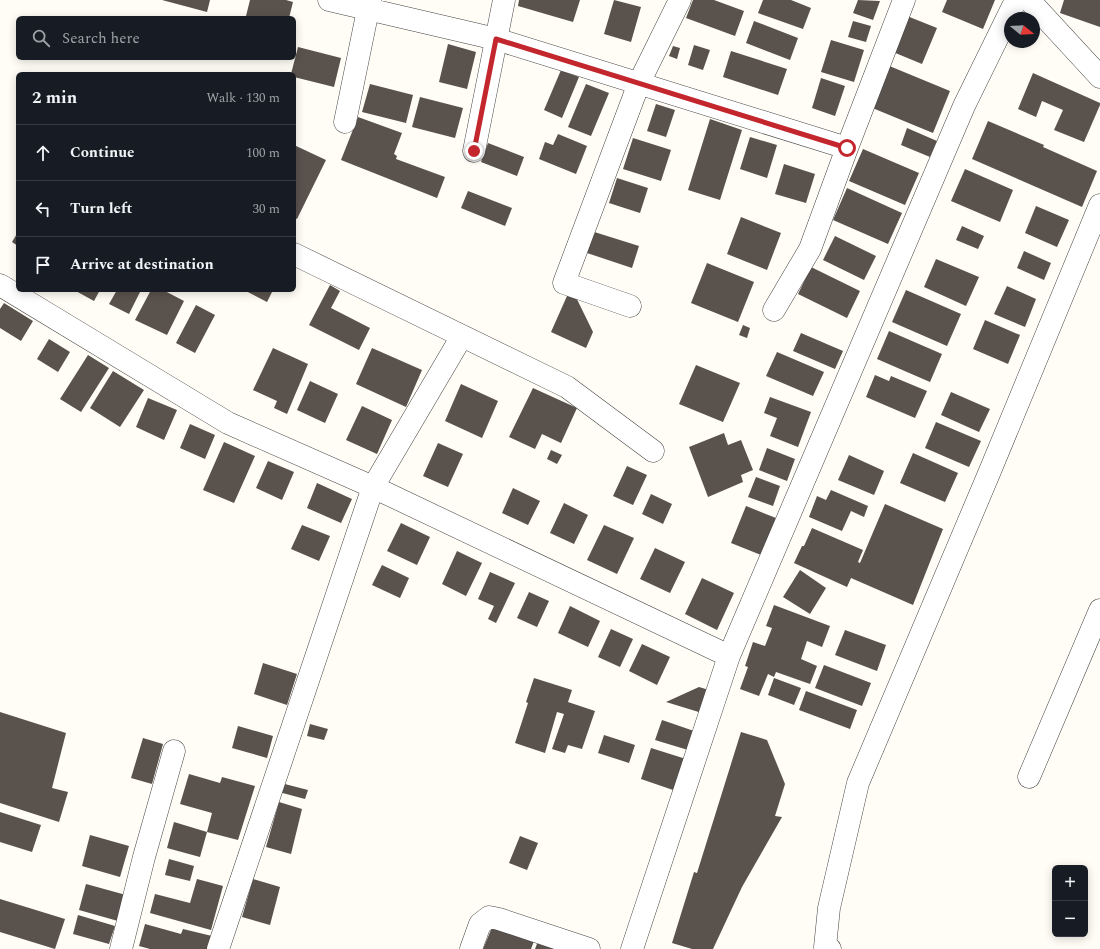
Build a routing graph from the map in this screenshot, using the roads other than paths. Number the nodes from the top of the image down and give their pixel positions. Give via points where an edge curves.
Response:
1 (329, 0) edge
2 (504, 0) edge
3 (680, 0) edge
4 (904, 0) edge
5 (1016, 0) edge
6 (1029, 0) edge
7 (369, 5) edge
8 (496, 39) junction
9 (1099, 70) edge
10 (639, 83) junction
11 (345, 122) dead end
12 (847, 148) junction
13 (474, 151) dead end
14 (1100, 205) edge
15 (296, 255) edge
16 (0, 285) edge
17 (630, 306) dead end
18 (774, 310) dead end
19 (462, 336) junction
20 (653, 451) dead end
21 (373, 487) junction
22 (1100, 610) edge
23 (729, 656) junction
24 (174, 751) dead end
25 (1029, 777) dead end
26 (121, 949) edge
27 (218, 949) edge
28 (471, 949) edge
29 (590, 949) edge
30 (632, 949) edge
31 (830, 949) edge

1 - 7 street
2 - 8 street
3 - 10 street
4 - 12 street
5 - 23 street via 964,106
6 - 9 street
7 - 8 street
7 - 11 street
8 - 10 street
8 - 13 street
10 - 12 street
10 - 17 street via 564,283
12 - 18 street via 810,249
14 - 31 street via 858,783 829,908 825,947
15 - 19 street
16 - 21 street via 228,423
19 - 20 street via 566,387
19 - 21 street
21 - 23 street
21 - 27 street
22 - 25 street
23 - 30 street
24 - 26 street
28 - 29 street via 480,924 489,917

